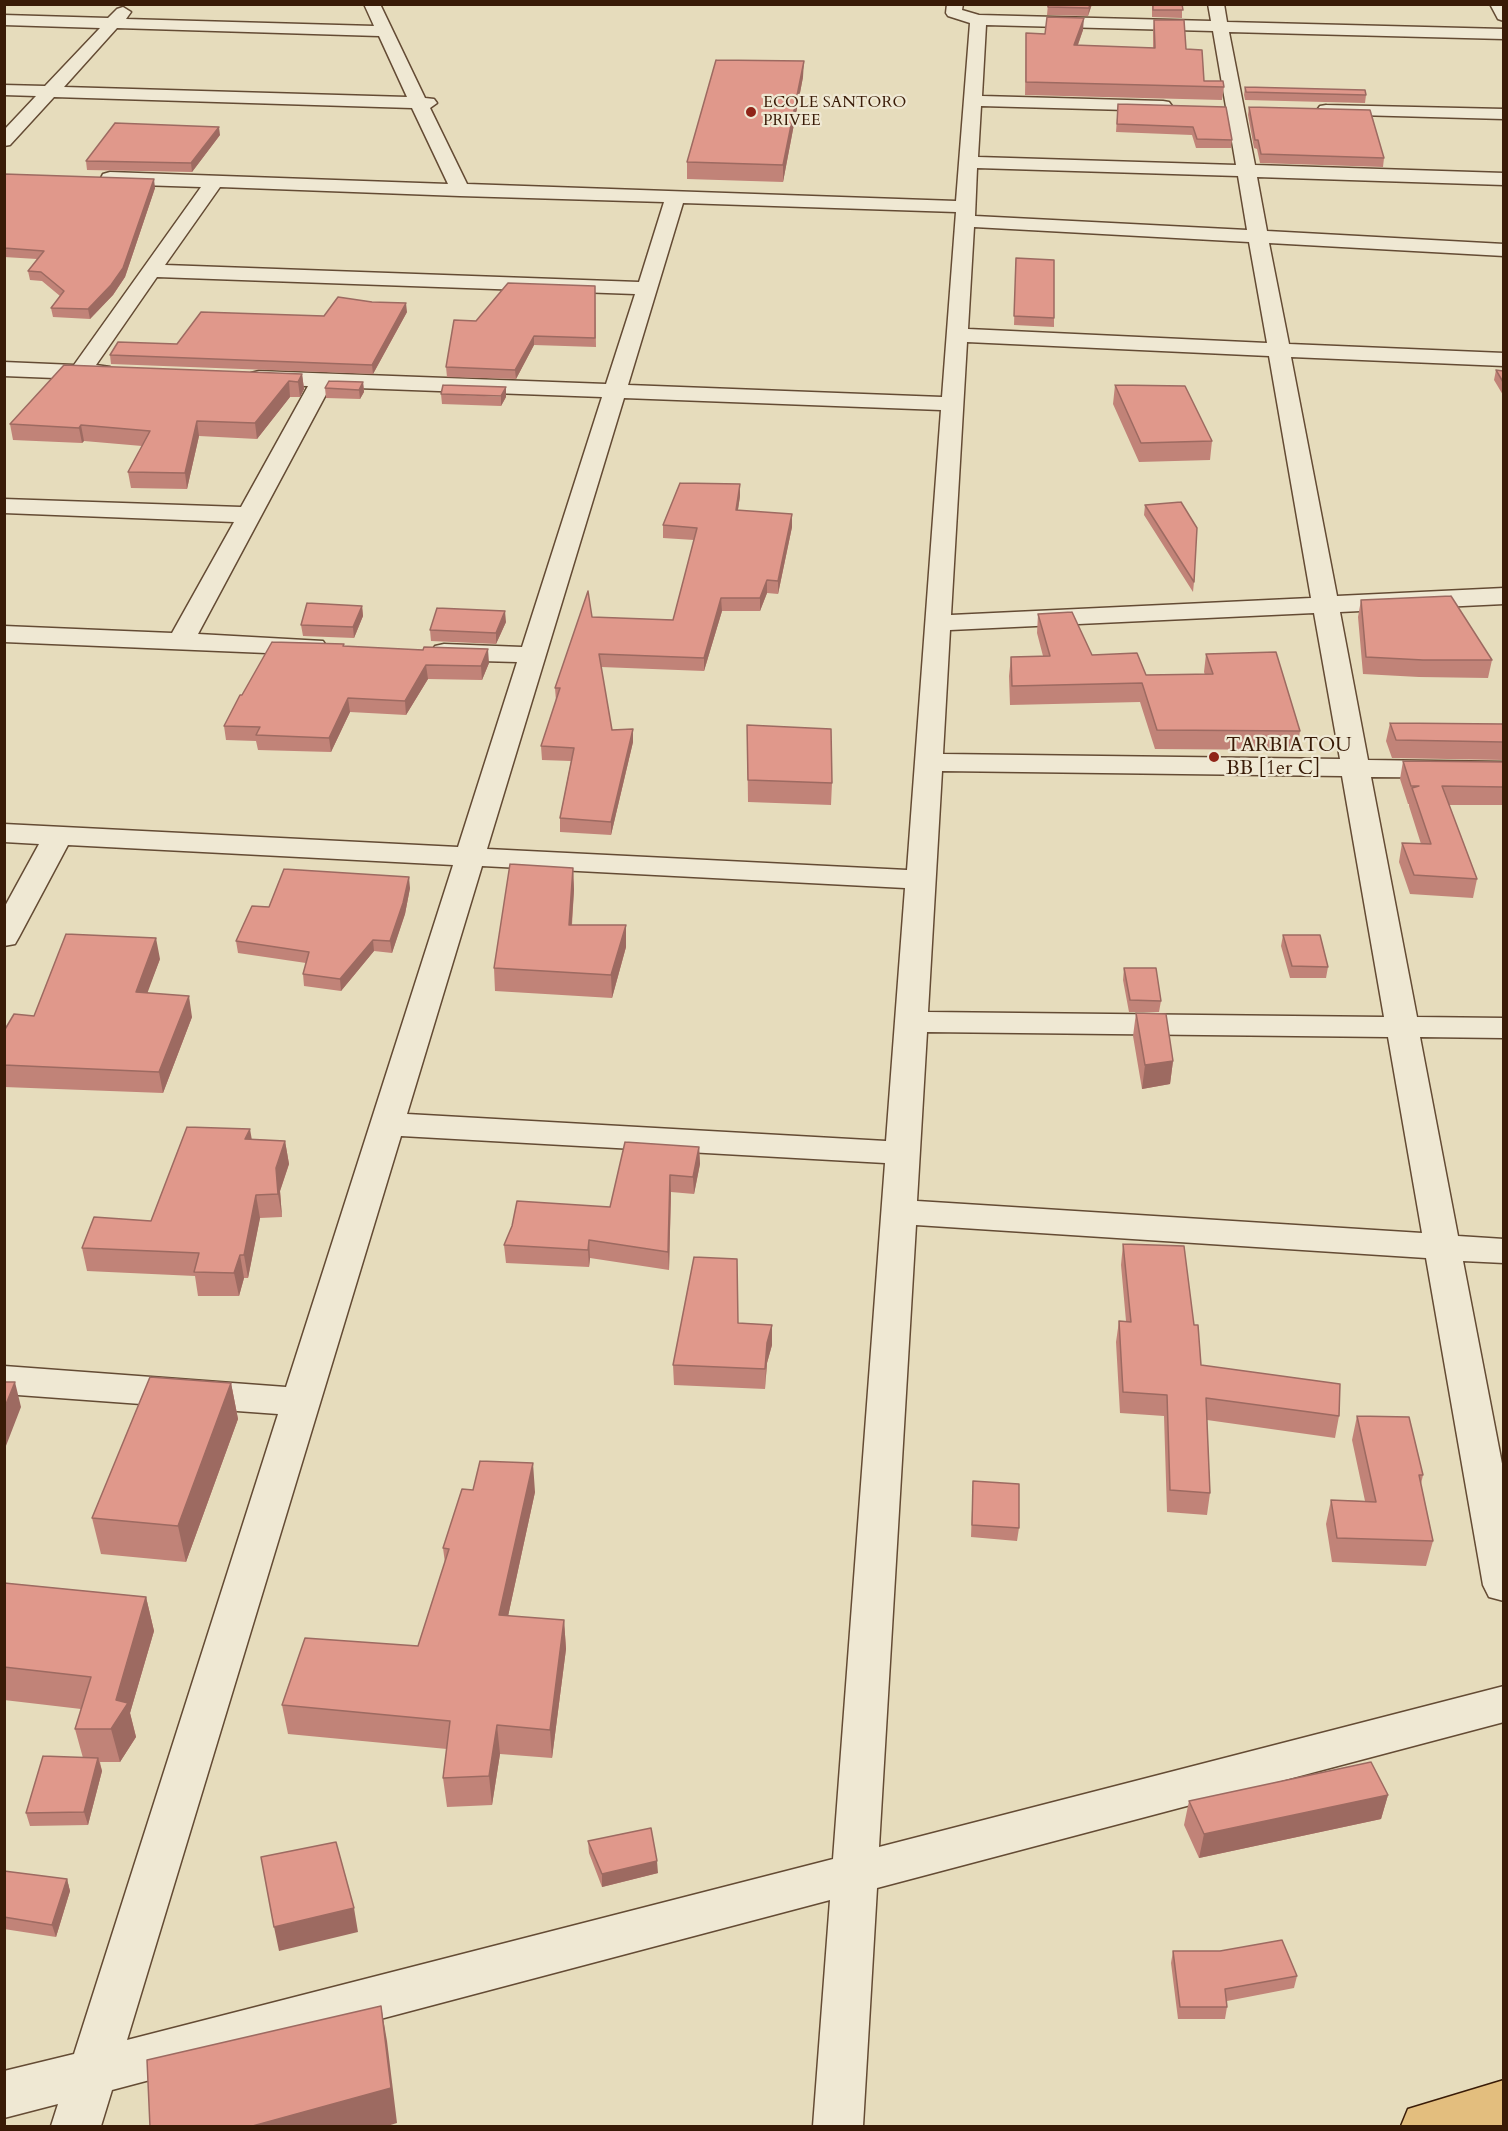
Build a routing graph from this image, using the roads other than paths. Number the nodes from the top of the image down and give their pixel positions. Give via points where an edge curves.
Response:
1 (130, 4) edge
2 (372, 4) edge
3 (1498, 4) edge
4 (967, 12) edge
5 (1218, 16) edge
6 (1503, 16) edge
7 (4, 20) edge
8 (113, 23) junction
9 (384, 31) junction
10 (1503, 34) edge
11 (4, 90) edge
12 (50, 91) junction
13 (973, 101) junction
14 (424, 103) junction
15 (1175, 106) edge
16 (1305, 109) edge
17 (1503, 114) edge
18 (4, 141) edge
19 (969, 162) junction
20 (1246, 171) junction
21 (86, 178) edge
22 (1503, 179) edge
23 (214, 182) junction
24 (460, 190) junction
25 (675, 197) junction
26 (965, 214) junction
27 (1258, 237) junction
28 (1503, 250) edge
29 (151, 271) junction
30 (647, 288) junction
31 (957, 335) junction
32 (1279, 350) junction
33 (1503, 360) edge
34 (4, 369) edge
35 (80, 372) junction
36 (126, 373) edge
37 (241, 378) edge
38 (322, 381) junction
39 (615, 392) junction
40 (953, 404) junction
41 (4, 506) edge
42 (249, 515) junction
43 (1503, 596) edge
44 (1325, 605) junction
45 (938, 623) junction
46 (4, 634) edge
47 (181, 641) junction
48 (333, 648) edge
49 (416, 651) edge
50 (533, 656) junction
51 (929, 762) junction
52 (1355, 768) junction
53 (1503, 770) edge
54 (4, 833) edge
55 (58, 836) junction
56 (470, 857) junction
57 (921, 880) junction
58 (4, 937) edge
59 (912, 1022) junction
60 (1402, 1027) junction
61 (1503, 1028) edge
62 (387, 1124) junction
63 (903, 1153) junction
64 (899, 1212) junction
65 (1442, 1247) junction
66 (1503, 1251) edge
67 (4, 1380) edge
68 (300, 1402) junction
69 (1503, 1585) edge
70 (1503, 1704) edge
71 (855, 1873) junction
72 (92, 2072) junction
73 (4, 2095) edge
74 (1503, 2103) edge
75 (76, 2127) edge
76 (838, 2127) edge
77 (1426, 2127) edge

1 - 8 street
2 - 9 street
3 - 6 street
4 - 5 street
4 - 13 street
5 - 10 street
5 - 20 street via 1238,108
7 - 8 street
8 - 9 street
8 - 12 street
9 - 14 street
11 - 12 street
12 - 14 street
12 - 18 street
13 - 15 street
13 - 19 street
14 - 24 street
16 - 17 street
19 - 20 street
19 - 26 street
20 - 22 street
20 - 27 street
21 - 23 street
23 - 24 street
23 - 29 street
24 - 25 street
25 - 26 street
25 - 30 street
26 - 27 street
26 - 31 street
27 - 28 street
27 - 32 street
29 - 30 street
29 - 35 street
30 - 39 street
31 - 32 street
31 - 40 street
32 - 33 street
32 - 44 street
34 - 35 street
35 - 36 street
37 - 38 street
38 - 39 street
38 - 42 street
39 - 40 street
39 - 50 street
40 - 45 street
41 - 42 street
42 - 47 street
43 - 44 street
44 - 45 street
44 - 52 street
45 - 51 street
46 - 47 street
47 - 48 street
49 - 50 street
50 - 56 street
51 - 52 street
51 - 57 street
52 - 53 street
52 - 60 street
54 - 55 street
55 - 56 street
55 - 58 street
56 - 57 street
56 - 62 street
57 - 59 street
59 - 60 street
59 - 63 street
60 - 61 street
60 - 65 street
62 - 63 street
62 - 68 street
63 - 64 street
64 - 65 street
64 - 71 street
65 - 66 street
65 - 69 street
67 - 68 street
68 - 72 street
70 - 71 street
71 - 72 street
71 - 76 street
72 - 73 street
72 - 75 street
74 - 77 main road

